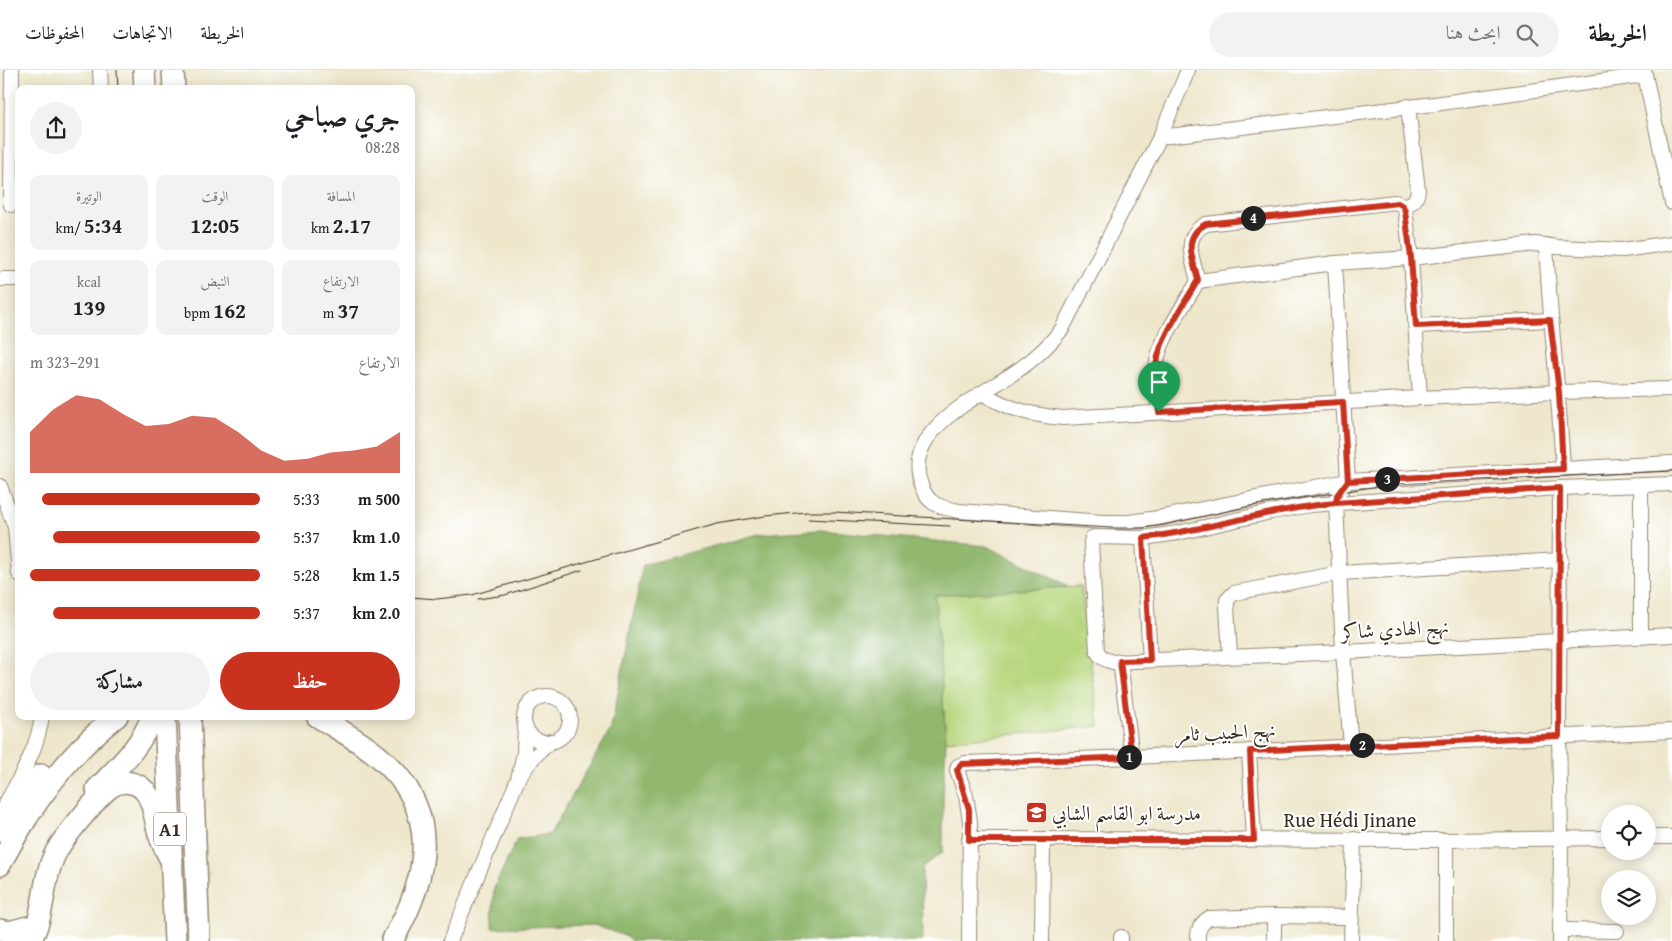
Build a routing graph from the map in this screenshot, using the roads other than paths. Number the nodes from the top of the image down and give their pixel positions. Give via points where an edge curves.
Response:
1 (12, 70) edge
2 (100, 70) edge
3 (144, 70) edge
4 (173, 70) edge
5 (1188, 70) edge
6 (1644, 72) edge
7 (101, 85) edge
8 (145, 85) edge
9 (174, 85) edge
10 (1408, 106) junction
11 (1160, 137) junction
12 (10, 146) edge
13 (1672, 203) edge
14 (10, 205) edge
15 (1403, 206) junction
16 (1672, 243) edge
17 (1546, 245) junction
18 (1411, 258) junction
19 (1335, 263) junction
20 (15, 279) edge
21 (2, 280) dead end
22 (1198, 280) junction
23 (1550, 320) junction
24 (1416, 326) junction
25 (1672, 389) edge
26 (1559, 392) junction
27 (982, 393) junction
28 (1420, 398) junction
29 (1343, 402) junction
30 (1159, 412) junction
31 (1672, 463) edge
32 (1563, 469) junction
33 (1348, 481) junction
34 (1672, 484) edge
35 (1641, 485) junction
36 (0, 486) edge
37 (1560, 488) junction
38 (3, 501) edge
39 (1336, 503) junction
40 (15, 527) edge
41 (1143, 538) junction
42 (1561, 560) junction
43 (1340, 573) junction
44 (1672, 635) edge
45 (1641, 637) junction
46 (1560, 640) junction
47 (1344, 652) junction
48 (1230, 656) junction
49 (1150, 660) junction
50 (1120, 661) junction
51 (41, 720) edge
52 (92, 720) edge
53 (113, 720) edge
54 (150, 720) edge
55 (165, 720) edge
56 (190, 720) edge
57 (323, 720) edge
58 (344, 720) edge
59 (525, 726) junction
60 (1672, 731) edge
61 (1559, 736) junction
62 (551, 741) junction
63 (1350, 746) junction
64 (1250, 751) junction
65 (1132, 757) junction
66 (518, 778) junction
67 (0, 814) edge
68 (0, 831) edge
69 (1656, 837) edge
70 (1672, 837) edge
71 (1601, 838) edge
72 (1043, 839) junction
73 (1354, 839) junction
74 (1561, 839) junction
75 (969, 840) junction
76 (1254, 840) junction
77 (1446, 840) junction
78 (172, 862) junction
79 (0, 865) edge
80 (1274, 916) junction
81 (1351, 917) junction
82 (0, 930) edge
83 (1617, 931) dead end
84 (26, 936) edge
85 (1561, 936) edge
86 (175, 941) edge
87 (199, 941) edge
88 (392, 941) edge
89 (407, 941) edge
90 (450, 941) edge
91 (969, 941) edge
92 (1042, 941) edge
93 (1198, 941) edge
94 (1274, 941) edge
95 (1351, 941) edge
96 (1446, 941) edge

1 - 12 street
2 - 7 street
3 - 8 highway
4 - 9 highway
5 - 11 street
6 - 10 street
6 - 13 street
10 - 11 street
10 - 15 street via 1418,197 1415,202
11 - 27 street via 1062,329 1049,345 1020,369
12 - 14 street
15 - 18 street
15 - 22 street via 1396,202 1206,224 1198,228 1190,247
16 - 17 street via 1623,250
17 - 18 street
17 - 23 street
18 - 19 street
18 - 24 street
19 - 22 street
19 - 29 street
20 - 21 street
22 - 30 street via 1158,354
23 - 24 street
23 - 26 street
24 - 28 street
25 - 26 street
26 - 28 street
26 - 32 street
27 - 30 street via 1016,410 1040,416 1071,418
27 - 33 street via 940,422 923,447 917,476 931,503 943,508 1129,522
28 - 29 street
29 - 30 street
29 - 33 street
31 - 32 street
32 - 33 street
33 - 39 street via 1337,495
34 - 35 street
35 - 37 street
35 - 45 street
36 - 38 street
37 - 39 street
37 - 42 street
38 - 40 street
39 - 41 street via 1271,512 1178,534
39 - 43 street
41 - 49 street
41 - 50 street, نهج الهادي شاكر via 1092,538 1097,651 1106,660
42 - 43 street
42 - 46 street
43 - 47 street
43 - 48 street via 1234,592 1227,600
44 - 45 street, نهج الهادي شاكر
45 - 46 street, نهج الهادي شاكر
46 - 47 street, نهج الهادي شاكر
46 - 61 street
47 - 48 street, نهج الهادي شاكر
47 - 63 street
48 - 49 street, نهج الهادي شاكر
49 - 50 street, نهج الهادي شاكر
50 - 65 street
51 - 67 street via 32,754
52 - 68 highway via 49,764
53 - 79 highway via 54,778 16,834
54 - 84 highway via 135,747 51,842 41,867
55 - 78 highway, A1
56 - 87 highway, A1
57 - 88 highway via 367,747 386,763 417,807 423,838 422,868
58 - 89 highway via 383,744 401,760 421,790 430,813 434,866
59 - 62 street via 535,738
59 - 62 street via 525,713 532,701 545,696 559,699 568,711 569,726 559,738
59 - 66 street
60 - 61 street, نهج الحبيب ثامر
61 - 63 street, نهج الحبيب ثامر
61 - 74 street
62 - 66 street
63 - 64 street, نهج الحبيب ثامر
64 - 65 street, نهج الحبيب ثامر
64 - 76 street
65 - 75 street, نهج الحبيب ثامر via 961,764 957,770 969,809
66 - 90 street
69 - 70 street
71 - 74 street, Rue Hédi Jinane
72 - 75 street, Rue Hédi Jinane
72 - 76 street, Rue Hédi Jinane
72 - 92 street
73 - 76 street, Rue Hédi Jinane
73 - 77 street, Rue Hédi Jinane
73 - 81 street
74 - 77 street, Rue Hédi Jinane
74 - 85 street
75 - 91 street, نهج الحبيب ثامر
77 - 96 street
78 - 84 highway via 145,791 128,782 115,784 66,836 55,854 40,918
78 - 86 highway, A1
80 - 81 street
80 - 93 street via 1209,918 1198,930
80 - 94 street
81 - 95 street
82 - 84 highway
83 - 85 street

